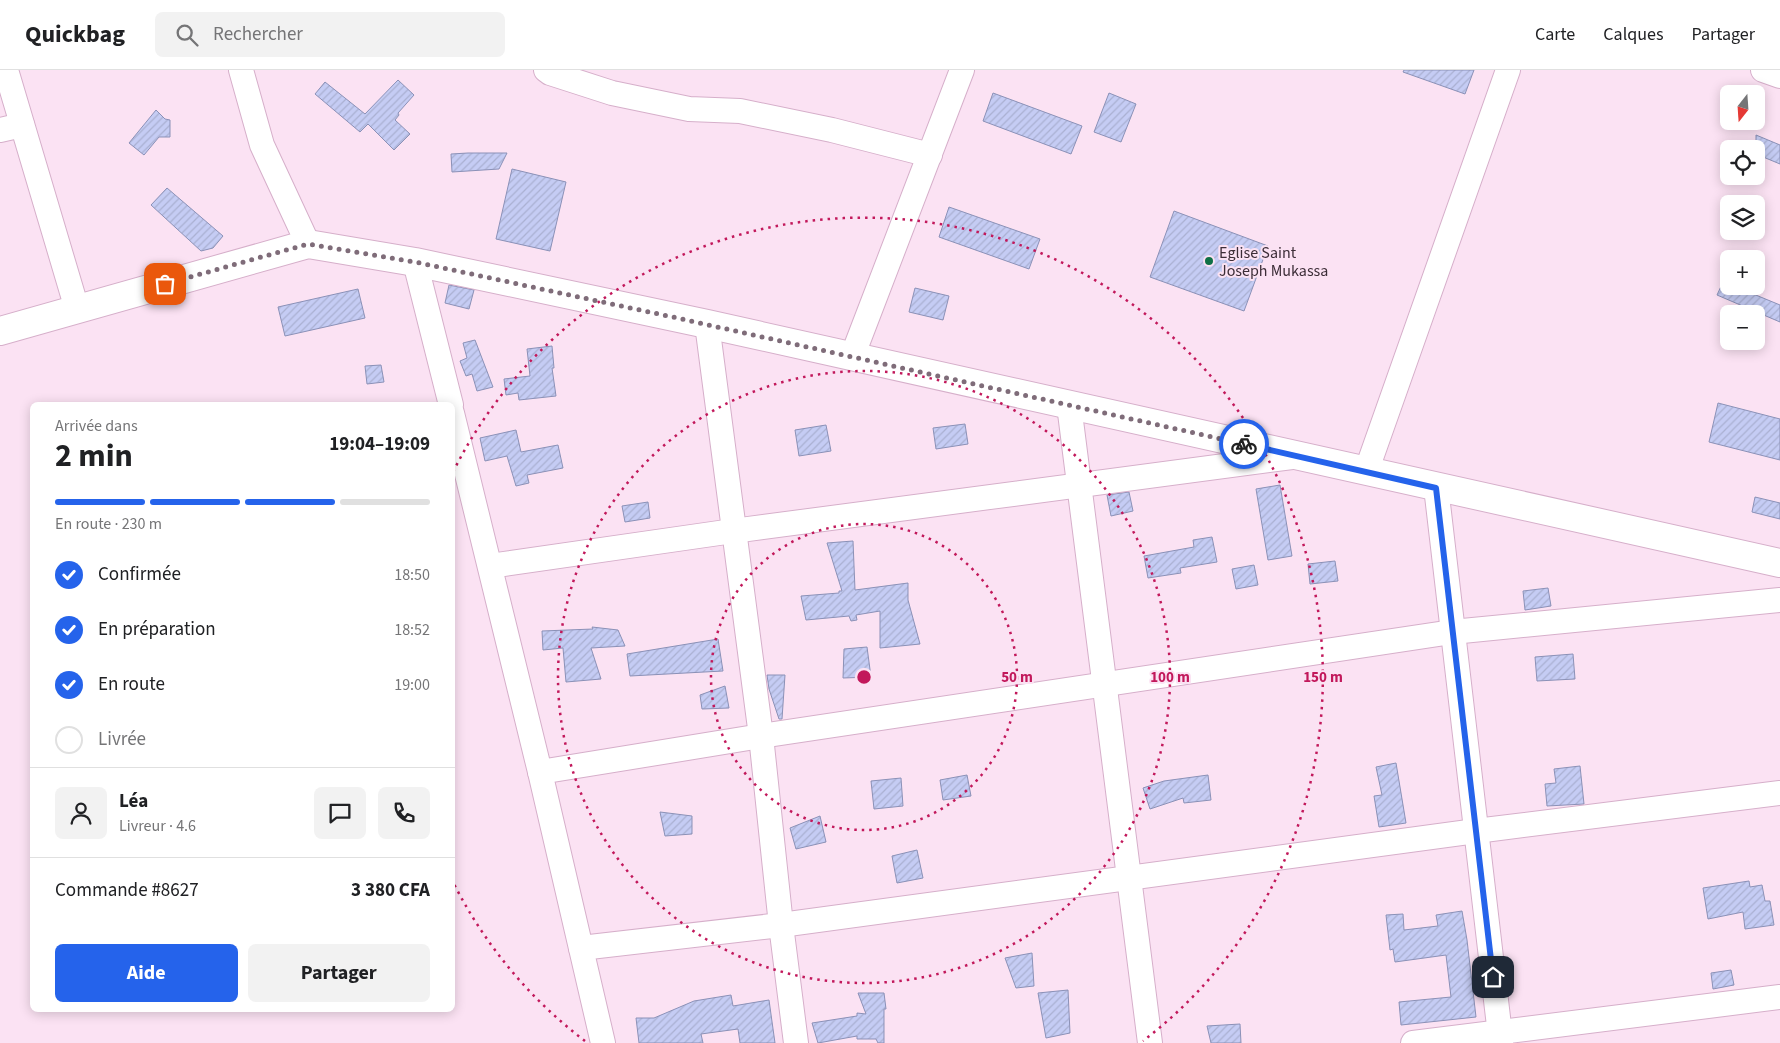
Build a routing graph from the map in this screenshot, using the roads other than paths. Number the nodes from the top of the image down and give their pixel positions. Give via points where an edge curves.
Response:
1 (6, 70) edge
2 (241, 70) edge
3 (546, 70) edge
4 (962, 70) edge
5 (1508, 70) edge
6 (1763, 70) edge
7 (1780, 76) edge
8 (11, 127) edge
9 (930, 155) junction
10 (308, 244) junction
11 (415, 262) junction
12 (76, 309) junction
13 (707, 324) junction
14 (0, 331) edge
15 (852, 357) junction
16 (449, 402) edge
17 (1069, 404) junction
18 (455, 425) edge
19 (1298, 456) junction
20 (1366, 472) junction
21 (1079, 485) junction
22 (1436, 488) junction
23 (733, 531) junction
24 (490, 566) junction
25 (1776, 568) edge
26 (1780, 600) edge
27 (1452, 632) junction
28 (1105, 684) junction
29 (761, 736) junction
30 (540, 772) junction
31 (1780, 793) edge
32 (1476, 831) junction
33 (1129, 878) junction
34 (781, 925) junction
35 (581, 948) junction
36 (1780, 997) edge
37 (1500, 1038) edge
38 (603, 1043) edge
39 (796, 1043) edge
40 (1150, 1043) edge
41 (1413, 1043) edge

1 - 8 street
2 - 10 street via 262,145
3 - 9 street via 612,93 689,109 740,111
4 - 9 street
5 - 20 street
6 - 7 street
8 - 12 street
9 - 15 street
10 - 11 street
10 - 12 street
11 - 13 street
11 - 16 street
12 - 14 street
13 - 15 street
13 - 23 street
15 - 17 street
17 - 19 street
17 - 21 street
18 - 24 street
19 - 20 street
19 - 21 street
20 - 22 street
21 - 23 street
21 - 28 street
22 - 25 street
22 - 27 street
23 - 24 street
23 - 29 street
24 - 30 street
26 - 27 street
27 - 28 street
27 - 32 street
28 - 29 street
28 - 33 street
29 - 30 street
29 - 34 street
30 - 35 street
31 - 32 street
32 - 33 street
32 - 37 street
33 - 34 street
33 - 40 street
34 - 35 street
34 - 39 street
35 - 38 street
36 - 37 street
37 - 41 street

